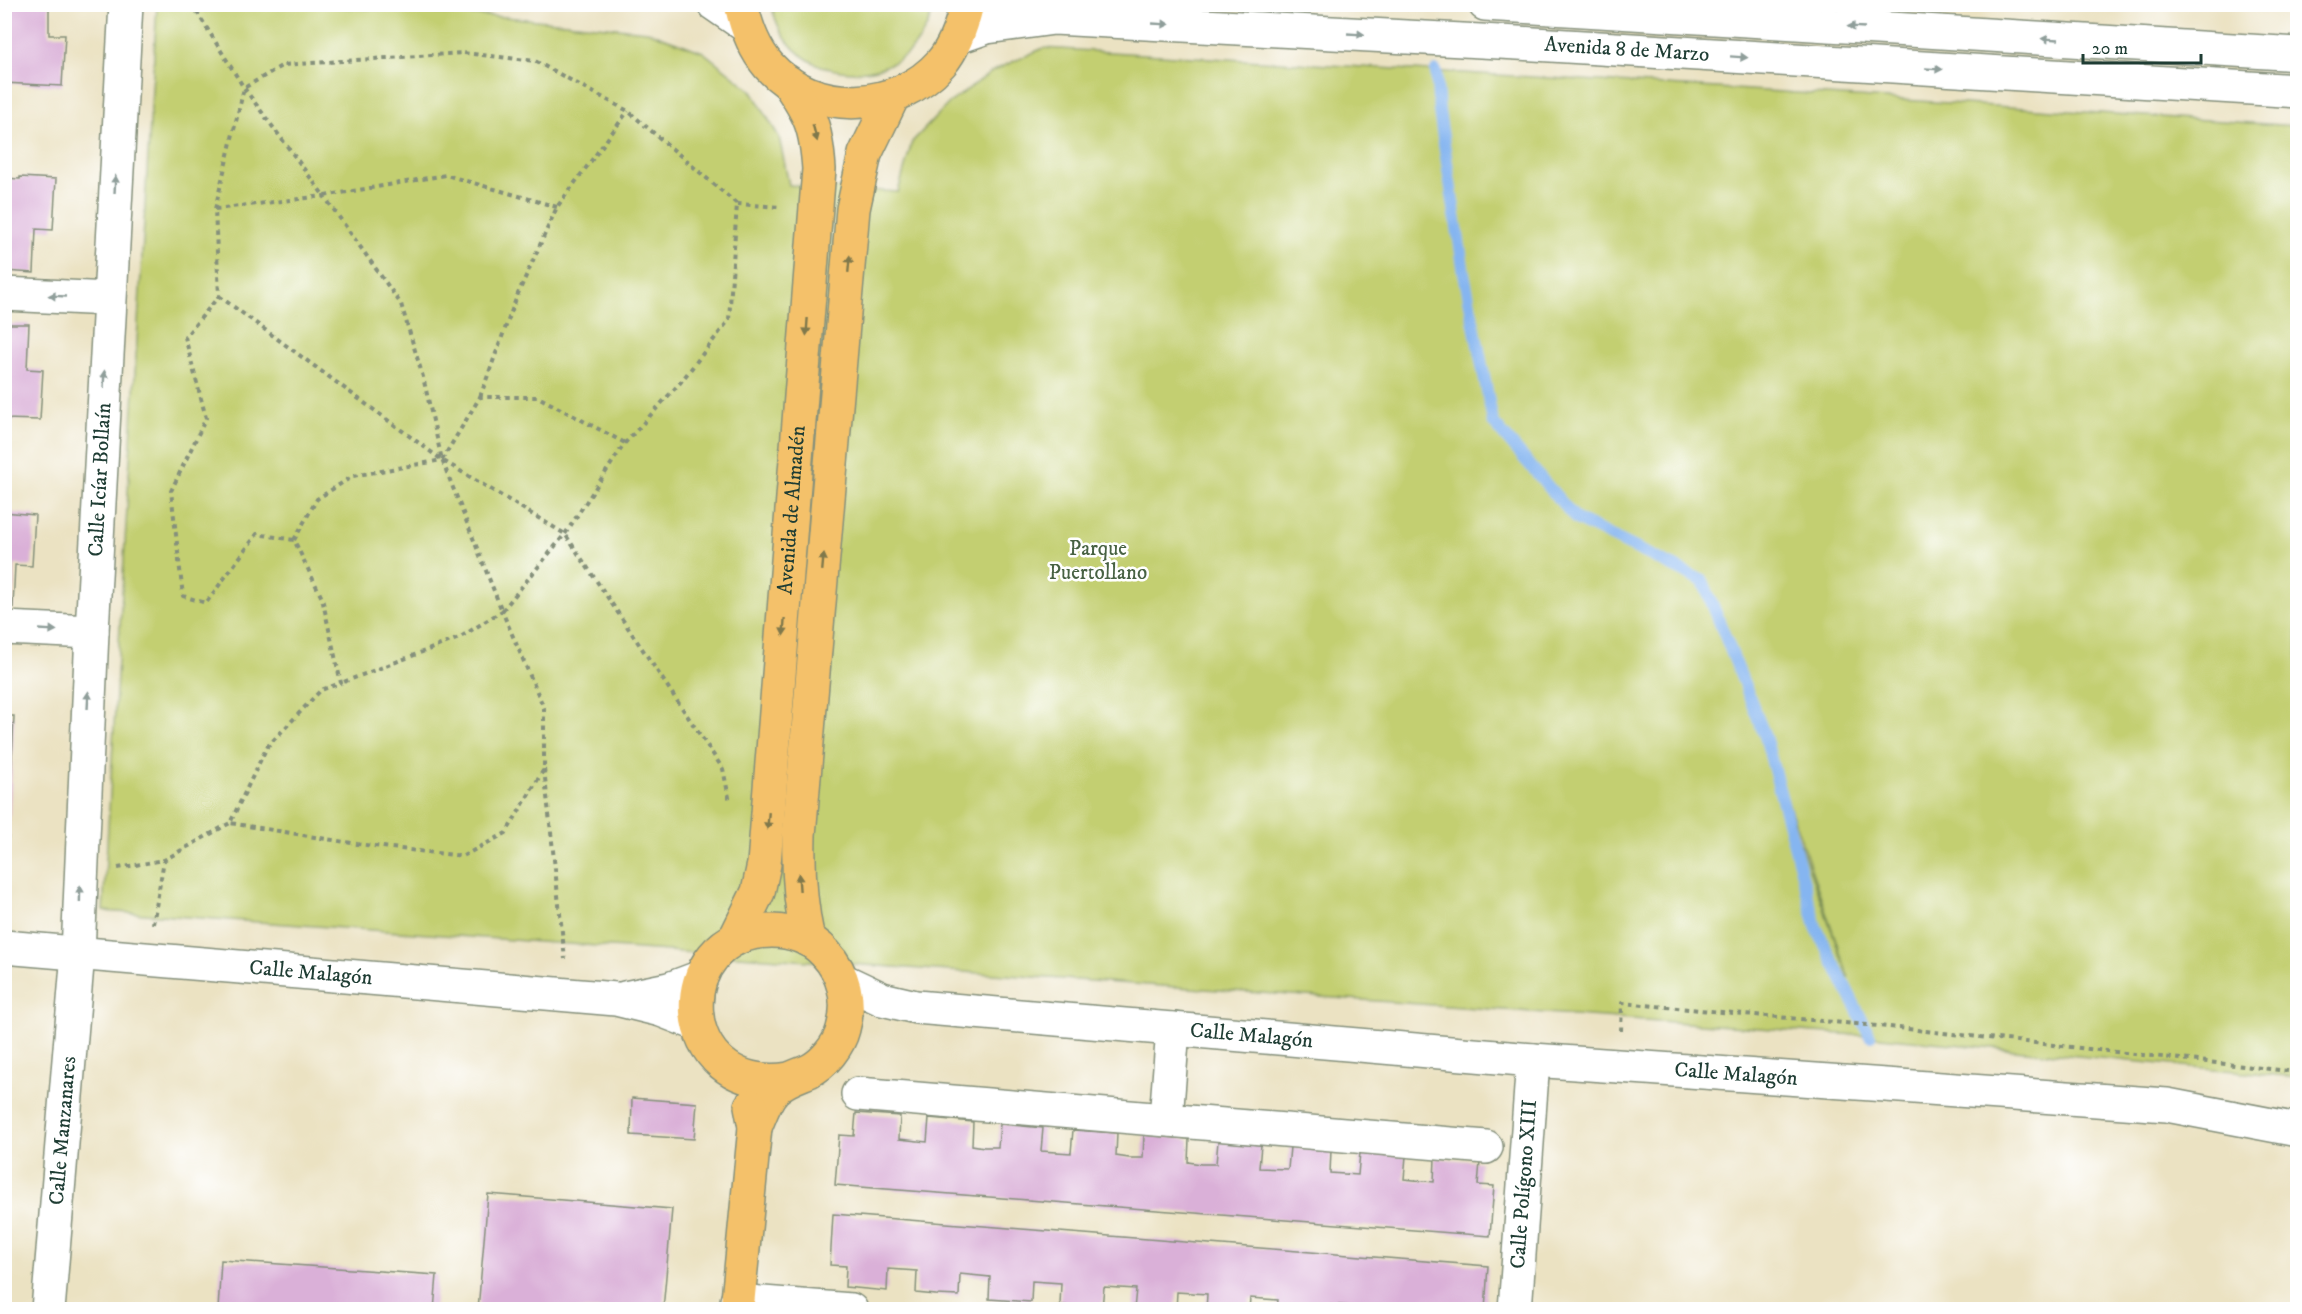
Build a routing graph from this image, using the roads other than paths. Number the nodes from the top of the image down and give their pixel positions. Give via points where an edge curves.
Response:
1 (126, 4) edge
2 (714, 4) edge
3 (967, 4) edge
4 (1485, 4) edge
5 (743, 15) edge
6 (958, 37) junction
7 (2298, 54) edge
8 (788, 82) junction
9 (2298, 91) edge
10 (893, 96) junction
11 (4, 294) edge
12 (109, 299) junction
13 (4, 628) edge
14 (92, 632) junction
15 (735, 939) junction
16 (808, 940) junction
17 (4, 947) edge
18 (78, 953) junction
19 (701, 976) junction
20 (843, 980) junction
21 (616, 999) junction
22 (916, 1007) junction
23 (698, 1024) junction
24 (1173, 1029) junction
25 (843, 1030) junction
26 (1533, 1060) junction
27 (737, 1074) junction
28 (789, 1079) junction
29 (858, 1094) dead end
30 (1166, 1119) junction
31 (755, 1127) junction
32 (2298, 1130) edge
33 (1486, 1147) dead end
34 (737, 1305) edge
35 (48, 1310) edge
36 (851, 1310) edge
37 (1515, 1310) edge

12 -> 1 street, Calle Icíar Bollaín
2 - 5 street
3 - 6 main road
7 -> 4 street, Avenida 8 de Marzo
5 - 8 main road via 756,48
6 -> 9 street, Avenida 8 de Marzo via 998,25 1054,18
6 - 10 main road via 942,62 920,82
8 - 10 main road via 820,98 857,103
8 -> 15 main road, Avenida de Almadén via 809,114 817,141 819,169 764,864 758,892
16 -> 10 main road, Avenida de Almadén via 800,906 799,835 853,209 865,154
12 -> 11 street
14 -> 12 street, Calle Icíar Bollaín
13 -> 14 street
18 -> 14 street, Calle Icíar Bollaín
15 - 16 main road, Avenida de Almadén via 759,931 784,931
15 - 19 main road, Avenida de Almadén via 715,955
16 - 20 main road, Avenida de Almadén via 829,957
17 - 18 street, Calle Malagón
18 - 21 street, Calle Malagón
18 - 35 street, Calle Manzanares
19 - 21 street, Calle Malagón via 669,989
19 - 23 main road, Avenida de Almadén via 695,1000
20 - 22 street, Calle Malagón via 882,999
20 - 25 main road, Avenida de Almadén via 847,1005
21 - 23 street, Calle Malagón
22 - 24 street, Calle Malagón
22 - 25 street, Calle Malagón via 876,1014
23 - 27 main road, Avenida de Almadén via 706,1045
24 - 26 street, Calle Malagón
24 - 30 street, Calle Malagón
25 - 28 main road, Avenida de Almadén via 819,1064
26 - 32 street, Calle Malagón via 2167,1105
26 - 37 street, Calle Polígono XIII
27 - 28 main road, Avenida de Almadén via 772,1082
27 - 31 main road, Avenida de Almadén via 749,1100
28 - 31 main road, Avenida de Almadén via 773,1091
29 - 30 street
30 - 33 street
31 - 34 main road, Avenida de Almadén
34 - 36 street

